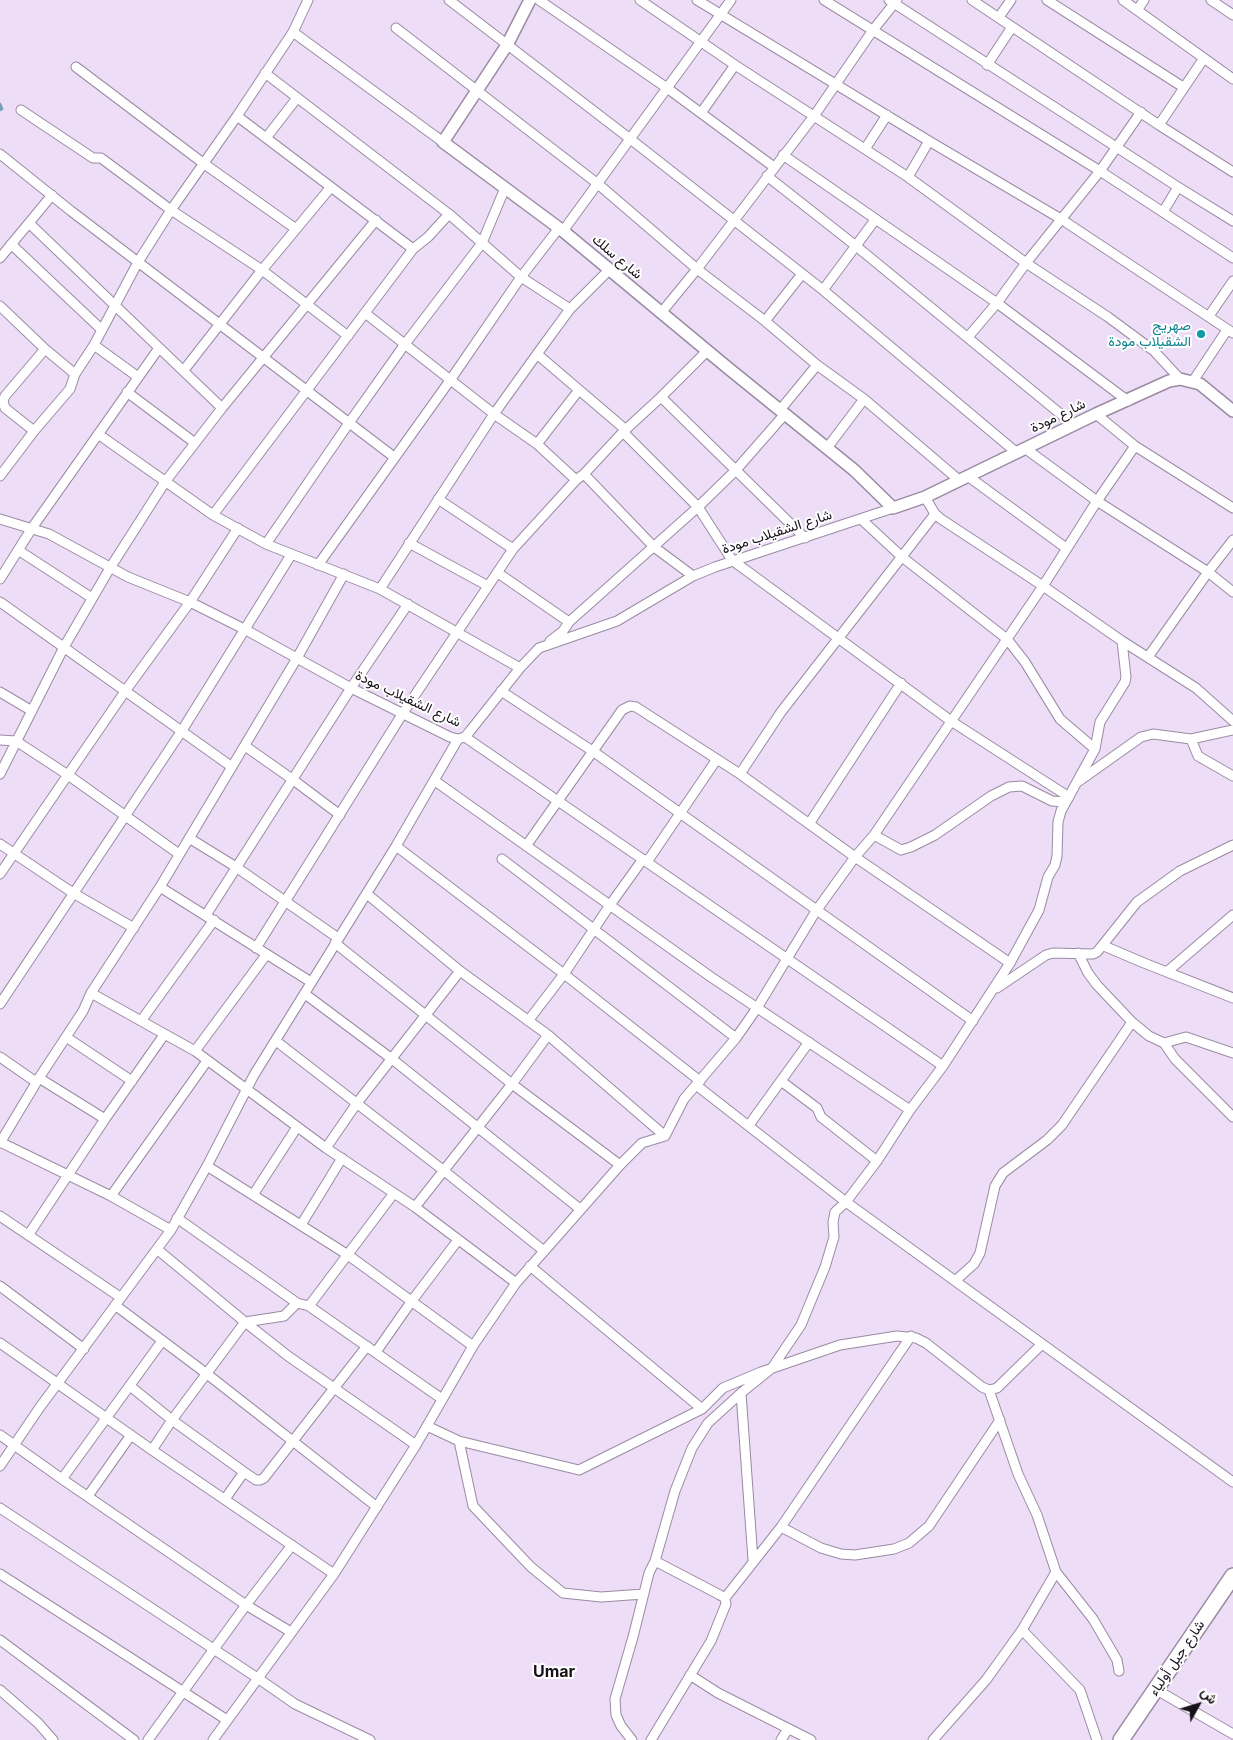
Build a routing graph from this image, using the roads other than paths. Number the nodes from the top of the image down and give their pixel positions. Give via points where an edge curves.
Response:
1 (308, 0) edge
2 (449, 0) edge
3 (530, 0) edge
4 (539, 0) edge
5 (698, 0) edge
6 (731, 0) edge
7 (824, 0) edge
8 (972, 0) edge
9 (1011, 0) edge
10 (1047, 0) edge
11 (1123, 0) edge
12 (1144, 0) edge
13 (1211, 0) edge
14 (643, 1) edge
15 (893, 1) edge
16 (1138, 9) junction
17 (721, 13) junction
18 (1233, 15) edge
19 (999, 17) junction
20 (1012, 27) junction
21 (396, 28) dead end
22 (873, 30) junction
23 (293, 32) junction
24 (701, 41) junction
25 (507, 45) junction
26 (1204, 58) junction
27 (735, 65) junction
28 (987, 65) junction
29 (76, 67) dead end
30 (265, 73) junction
31 (1233, 79) edge
32 (835, 85) junction
33 (1183, 87) junction
34 (667, 88) junction
35 (477, 90) junction
36 (297, 98) junction
37 (21, 110) dead end
38 (1141, 112) junction
39 (701, 113) junction
40 (887, 115) junction
41 (237, 116) junction
42 (814, 116) junction
43 (1159, 125) junction
44 (266, 138) junction
45 (630, 138) junction
46 (443, 142) junction
47 (928, 142) junction
48 (1117, 146) junction
49 (866, 149) junction
50 (0, 154) edge
51 (783, 155) junction
52 (203, 163) junction
53 (774, 167) junction
54 (1100, 171) junction
55 (1233, 172) edge
56 (767, 176) junction
57 (908, 177) junction
58 (598, 184) junction
59 (330, 187) junction
60 (1178, 187) junction
61 (505, 188) junction
62 (52, 195) junction
63 (171, 210) junction
64 (1163, 212) junction
65 (449, 214) junction
66 (1061, 219) junction
67 (376, 220) junction
68 (734, 220) junction
69 (875, 220) junction
70 (1233, 221) edge
71 (30, 224) junction
72 (296, 229) junction
73 (561, 230) junction
74 (482, 243) junction
75 (11, 244) junction
76 (856, 246) junction
77 (413, 249) junction
78 (0, 258) edge
79 (1233, 258) edge
80 (138, 262) junction
81 (1026, 262) junction
82 (697, 269) junction
83 (262, 270) junction
84 (609, 270) junction
85 (802, 274) junction
86 (521, 277) junction
87 (1233, 281) edge
88 (823, 290) junction
89 (997, 303) junction
90 (307, 304) junction
91 (114, 305) junction
92 (0, 306) edge
93 (570, 309) junction
94 (365, 313) junction
95 (661, 313) junction
96 (1209, 316) junction
97 (765, 321) junction
98 (221, 324) junction
99 (102, 330) junction
100 (1230, 332) edge
101 (348, 336) junction
102 (968, 337) junction
103 (405, 344) junction
104 (94, 345) junction
105 (159, 348) junction
106 (45, 350) junction
107 (707, 351) junction
108 (537, 354) junction
109 (263, 357) junction
110 (817, 365) junction
111 (184, 370) junction
112 (75, 374) junction
113 (138, 377) junction
114 (451, 379) junction
115 (1180, 379) junction
116 (1193, 382) junction
117 (306, 390) junction
118 (580, 390) junction
119 (127, 392) junction
120 (661, 397) junction
121 (864, 400) junction
122 (1128, 401) junction
123 (222, 408) junction
124 (782, 412) junction
125 (1233, 412) edge
126 (494, 414) junction
127 (1096, 414) junction
128 (349, 423) junction
129 (1074, 424) junction
130 (34, 431) junction
131 (624, 431) junction
132 (98, 434) junction
133 (195, 443) junction
134 (537, 444) junction
135 (1136, 446) junction
136 (827, 448) junction
137 (1022, 451) junction
138 (394, 457) junction
139 (735, 471) junction
140 (0, 476) edge
141 (580, 477) junction
142 (964, 479) junction
143 (165, 482) junction
144 (925, 497) junction
145 (438, 499) junction
146 (1097, 501) junction
147 (698, 507) junction
148 (893, 508) junction
149 (1233, 508) edge
150 (934, 514) junction
151 (214, 515) junction
152 (0, 519) edge
153 (862, 519) junction
154 (32, 528) junction
155 (238, 528) junction
156 (805, 538) junction
157 (1233, 540) edge
158 (409, 543) junction
159 (266, 544) junction
160 (654, 547) junction
161 (1066, 548) junction
162 (513, 549) junction
163 (18, 550) junction
164 (291, 555) junction
165 (902, 557) junction
166 (732, 560) junction
167 (318, 565) junction
168 (110, 568) junction
169 (1208, 572) junction
170 (498, 573) junction
171 (344, 574) junction
172 (693, 576) junction
173 (0, 579) edge
174 (488, 586) junction
175 (1043, 586) junction
176 (380, 589) junction
177 (1233, 592) edge
178 (92, 598) junction
179 (0, 602) edge
180 (190, 602) junction
181 (408, 604) junction
182 (569, 622) junction
183 (246, 630) junction
184 (457, 631) junction
185 (839, 638) junction
186 (1007, 639) junction
187 (1122, 641) junction
188 (545, 646) junction
189 (64, 647) junction
190 (1148, 657) junction
191 (297, 658) junction
192 (520, 668) junction
193 (901, 683) junction
194 (351, 688) junction
195 (126, 690) junction
196 (501, 691) junction
197 (0, 692) edge
198 (32, 711) junction
199 (403, 713) junction
200 (951, 721) junction
201 (1233, 721) edge
202 (1233, 730) edge
203 (181, 732) junction
204 (462, 738) junction
205 (1192, 739) junction
206 (0, 740) edge
207 (16, 741) junction
208 (245, 746) junction
209 (1095, 749) junction
210 (594, 752) junction
211 (716, 759) junction
212 (232, 767) junction
213 (0, 774) edge
214 (740, 774) junction
215 (68, 775) junction
216 (1233, 776) edge
217 (292, 779) junction
218 (435, 780) junction
219 (1076, 784) junction
220 (1067, 800) junction
221 (557, 801) junction
222 (680, 813) junction
223 (340, 815) junction
224 (126, 816) junction
225 (809, 824) junction
226 (874, 835) junction
227 (189, 838) junction
228 (0, 844) edge
229 (1233, 845) edge
230 (396, 846) junction
231 (526, 846) junction
232 (15, 853) junction
233 (179, 854) junction
234 (855, 857) junction
235 (502, 859) dead end
236 (645, 861) junction
237 (236, 867) junction
238 (0, 874) edge
239 (160, 887) junction
240 (73, 893) junction
241 (367, 894) junction
242 (284, 901) junction
243 (610, 905) junction
244 (816, 911) junction
245 (1233, 915) edge
246 (210, 918) junction
247 (134, 928) junction
248 (593, 930) junction
249 (336, 941) junction
250 (1104, 946) junction
251 (256, 948) junction
252 (1078, 953) junction
253 (266, 955) junction
254 (788, 958) junction
255 (1010, 963) junction
256 (460, 971) junction
257 (1168, 971) junction
258 (564, 974) junction
259 (311, 982) junction
260 (993, 991) junction
261 (91, 993) junction
262 (304, 994) junction
263 (1233, 998) edge
264 (1, 999) edge
265 (757, 1008) junction
266 (426, 1016) junction
267 (141, 1021) junction
268 (528, 1021) junction
269 (973, 1021) junction
270 (1132, 1022) junction
271 (164, 1034) junction
272 (66, 1036) junction
273 (548, 1036) junction
274 (736, 1038) junction
275 (276, 1041) junction
276 (809, 1042) junction
277 (1164, 1043) junction
278 (196, 1052) junction
279 (1233, 1053) edge
280 (0, 1057) edge
281 (392, 1059) junction
282 (207, 1061) junction
283 (943, 1066) junction
284 (38, 1080) junction
285 (781, 1080) junction
286 (132, 1081) junction
287 (698, 1083) junction
288 (512, 1084) junction
289 (248, 1089) junction
290 (357, 1103) junction
291 (910, 1110) junction
292 (1233, 1117) edge
293 (105, 1119) junction
294 (748, 1125) junction
295 (297, 1127) junction
296 (477, 1127) junction
297 (665, 1136) junction
298 (0, 1143) edge
299 (326, 1148) junction
300 (342, 1158) junction
301 (877, 1161) junction
302 (620, 1165) junction
303 (207, 1166) junction
304 (443, 1170) junction
305 (68, 1176) junction
306 (394, 1193) junction
307 (253, 1195) junction
308 (111, 1196) junction
309 (846, 1202) junction
310 (415, 1207) junction
311 (580, 1209) junction
312 (0, 1216) edge
313 (177, 1218) junction
314 (301, 1225) junction
315 (171, 1230) junction
316 (29, 1234) junction
317 (458, 1240) junction
318 (158, 1250) junction
319 (544, 1251) junction
320 (348, 1255) junction
321 (530, 1266) junction
322 (956, 1280) junction
323 (516, 1283) junction
324 (0, 1286) edge
325 (120, 1297) junction
326 (411, 1302) junction
327 (297, 1303) junction
328 (115, 1305) junction
329 (309, 1306) junction
330 (244, 1322) junction
331 (911, 1336) junction
332 (162, 1341) junction
333 (0, 1343) edge
334 (1042, 1344) junction
335 (367, 1346) junction
336 (472, 1346) junction
337 (84, 1349) junction
338 (376, 1352) junction
339 (772, 1368) junction
340 (207, 1374) junction
341 (58, 1384) junction
342 (130, 1386) junction
343 (333, 1388) junction
344 (989, 1390) junction
345 (741, 1393) junction
346 (442, 1399) junction
347 (702, 1409) junction
348 (107, 1418) junction
349 (172, 1420) junction
350 (1000, 1420) junction
351 (427, 1426) junction
352 (131, 1434) junction
353 (0, 1435) edge
354 (293, 1441) junction
355 (459, 1441) junction
356 (14, 1444) junction
357 (416, 1445) junction
358 (152, 1450) junction
359 (0, 1466) edge
360 (244, 1472) junction
361 (62, 1479) junction
362 (1233, 1482) edge
363 (88, 1496) junction
364 (225, 1499) junction
365 (376, 1507) junction
366 (0, 1508) edge
367 (781, 1527) junction
368 (292, 1545) junction
369 (754, 1560) junction
370 (654, 1561) junction
371 (1056, 1572) junction
372 (0, 1574) edge
373 (334, 1574) junction
374 (1233, 1576) edge
375 (644, 1594) junction
376 (724, 1598) junction
377 (246, 1605) junction
378 (1022, 1630) junction
379 (291, 1632) junction
380 (0, 1640) edge
381 (215, 1650) junction
382 (1119, 1671) dead end
383 (690, 1674) junction
384 (259, 1679) junction
385 (1155, 1689) junction
386 (0, 1690) edge
387 (182, 1692) junction
388 (227, 1720) junction
389 (788, 1729) junction
390 (1233, 1734) edge
391 (655, 1739) edge
392 (53, 1740) edge
393 (134, 1740) edge
394 (148, 1740) edge
395 (213, 1740) edge
396 (370, 1740) edge
397 (632, 1740) edge
398 (781, 1740) edge
399 (811, 1740) edge
400 (933, 1740) edge
401 (1097, 1740) edge
402 (1121, 1740) edge

1 - 23 street
2 - 25 street
3 - 25 street
4 - 34 street
5 - 17 street
6 - 17 street
7 - 22 street
8 - 19 street
9 - 19 street
10 - 33 street
11 - 16 street
12 - 16 street
13 - 18 street
14 - 24 street
15 - 22 street
15 - 28 street
16 - 26 street
17 - 24 street
17 - 32 street
19 - 20 street
20 - 28 street
20 - 38 street
21 - 35 street
22 - 32 street
22 - 54 street
23 - 30 street
23 - 46 street
24 - 27 street
24 - 34 street
25 - 35 street
25 - 45 street
26 - 31 street
26 - 33 street
27 - 39 street
27 - 42 street
28 - 48 street
29 - 52 street
30 - 36 street
30 - 41 street
32 - 40 street
32 - 42 street
33 - 43 street
34 - 39 street
34 - 45 street
35 - 46 street
35 - 58 street
36 - 44 street
36 - 65 street
37 - 63 street via 94,158 101,158
38 - 43 street
38 - 48 street
39 - 53 street
40 - 47 street
40 - 49 street
41 - 44 street
41 - 52 street
42 - 49 street
42 - 51 street
43 - 55 street
44 - 59 street
45 - 58 street
45 - 68 street
46 - 61 street, شارع سلك
47 - 57 street
47 - 66 street
48 - 54 street
48 - 60 street
49 - 57 street
50 - 62 street
51 - 53 street
51 - 69 street
52 - 63 street
52 - 72 street
53 - 56 street
54 - 64 street
54 - 66 street
56 - 68 street
56 - 76 street
57 - 81 street
58 - 73 street
58 - 82 street
59 - 67 street
59 - 72 street
60 - 64 street
60 - 70 street
61 - 73 street, شارع سلك
61 - 74 street
62 - 71 street
62 - 80 street
63 - 80 street
63 - 83 street
64 - 79 street
65 - 74 street
65 - 77 street
66 - 81 street
66 - 96 street
67 - 77 street
67 - 90 street
68 - 82 street
68 - 85 street
69 - 76 street
69 - 89 street
71 - 75 street
71 - 91 street
72 - 83 street
73 - 84 street, شارع سلك
73 - 86 street
74 - 86 street
74 - 103 street
75 - 78 street
75 - 99 street
76 - 88 street
76 - 102 street
77 - 94 street
80 - 91 street
80 - 98 street
81 - 89 street
81 - 115 street via 1154,350
82 - 95 street
82 - 97 street
83 - 90 street
83 - 98 street
84 - 93 street
84 - 95 street, شارع سلك
85 - 88 street
85 - 97 street
86 - 93 street
86 - 114 street
87 - 96 street
88 - 137 street
89 - 102 street
89 - 122 street
90 - 101 street
90 - 109 street
91 - 99 street
91 - 105 street
92 - 106 street
93 - 108 street
94 - 101 street
94 - 103 street
95 - 107 street, شارع سلك
96 - 100 street
97 - 110 street
98 - 109 street
98 - 111 street
99 - 104 street
100 - 116 street
101 - 117 street
102 - 129 street
103 - 114 street
103 - 128 street
104 - 112 street
104 - 113 street
105 - 111 street
105 - 113 street
106 - 112 street
106 - 130 street via 3,401 5,408
107 - 120 street
107 - 124 street, شارع سلك
108 - 118 street
108 - 126 street
109 - 117 street
109 - 123 street
110 - 121 street
110 - 124 street
111 - 123 street
112 - 130 street via 70,389
113 - 119 street
114 - 126 street
114 - 138 street
115 - 116 street
115 - 122 street, شارع مودة via 1161,384
116 - 125 street via 1208,390
117 - 128 street
117 - 151 street
118 - 131 street
118 - 134 street
119 - 132 street
119 - 133 street
120 - 131 street
120 - 139 street
121 - 136 street
121 - 142 street
122 - 127 street, شارع مودة
123 - 133 street
124 - 136 street, شارع سلك
124 - 139 street
126 - 134 street
126 - 145 street
127 - 129 street, شارع مودة
127 - 135 street
128 - 138 street
128 - 159 street
129 - 137 street, شارع مودة
130 - 140 street
131 - 141 street
131 - 147 street
132 - 143 street
132 - 154 street
133 - 143 street
134 - 141 street
135 - 146 street
135 - 149 street
136 - 148 street, شارع سلك
137 - 142 street, شارع مودة
137 - 146 street
138 - 167 street
139 - 147 street
139 - 156 street
141 - 160 street
141 - 162 street
142 - 144 street, شارع مودة
142 - 161 street
143 - 151 street
143 - 168 street
144 - 148 street, شارع مودة
144 - 150 street
145 - 158 street
145 - 162 street
146 - 161 street
146 - 169 street
147 - 160 street
147 - 166 street
148 - 153 street, شارع الشقيلاب مودة
150 - 165 street
150 - 175 street
151 - 155 street
152 - 154 street, شارع الشقيلاب مودة
153 - 156 street, شارع الشقيلاب مودة
153 - 165 street
154 - 163 street
154 - 168 street, شارع الشقيلاب مودة
155 - 159 street
155 - 180 street
156 - 166 street, شارع الشقيلاب مودة
157 - 169 street
158 - 174 street
158 - 176 street
159 - 164 street
160 - 172 street
160 - 182 street
161 - 175 street
162 - 170 street
163 - 173 street
163 - 178 street
164 - 167 street
164 - 183 street
165 - 185 street
165 - 186 street
166 - 172 street, شارع الشقيلاب مودة
166 - 185 street
167 - 171 street
168 - 178 street
168 - 180 street, شارع الشقيلاب مودة
169 - 177 street
169 - 190 street
170 - 174 street
170 - 182 street
171 - 176 street
171 - 191 street
172 - 188 street, شارع الشقيلاب مودة via 617,621
174 - 184 street
175 - 186 street
175 - 187 street
176 - 181 street
178 - 189 street
179 - 189 street
180 - 183 street, شارع الشقيلاب مودة
180 - 195 street
181 - 184 street
181 - 194 street
182 - 188 street
183 - 191 street, شارع الشقيلاب مودة
183 - 203 street
184 - 192 street
184 - 199 street
185 - 193 street
185 - 214 street via 781,712
186 - 200 street
186 - 209 street via 1060,719
187 - 190 street
187 - 209 street via 1125,682 1100,722
188 - 192 street, شارع الشقيلاب مودة
189 - 195 street
189 - 198 street
190 - 201 street via 1196,688
191 - 194 street, شارع الشقيلاب مودة
191 - 208 street
192 - 196 street, شارع الشقيلاب مودة
193 - 200 street
193 - 225 street
194 - 199 street, شارع الشقيلاب مودة
194 - 217 street
195 - 203 street
195 - 215 street
196 - 204 street, شارع الشقيلاب مودة
196 - 210 street
197 - 198 street
198 - 207 street
199 - 204 street, شارع الشقيلاب مودة via 450,737
199 - 223 street
200 - 220 street
200 - 226 street
202 - 205 street
203 - 212 street
203 - 224 street
204 - 218 street
204 - 221 street
205 - 216 street via 1198,756
205 - 219 street via 1154,734 1141,737
206 - 207 street
207 - 213 street
207 - 215 street
208 - 212 street
208 - 217 street
209 - 219 street
210 - 211 street via 622,710 630,706
210 - 221 street
210 - 222 street
211 - 214 street
211 - 222 street
212 - 227 street
214 - 225 street
215 - 224 street
215 - 232 street
217 - 223 street
217 - 237 street
218 - 230 street
218 - 231 street
219 - 220 street
220 - 226 street via 1052,801 1022,786 1009,787 911,847 901,850
220 - 255 street via 1058,822 1055,865 1048,877 1039,910
221 - 231 street
221 - 236 street
222 - 236 street
222 - 244 street
223 - 242 street
224 - 233 street
224 - 240 street
225 - 234 street
226 - 234 street
227 - 233 street
227 - 237 street
228 - 232 street
229 - 250 street via 1180,871 1137,902
230 - 241 street
230 - 258 street
231 - 243 street
232 - 238 street
232 - 240 street
233 - 239 street
234 - 244 street
234 - 255 street
235 - 248 street
236 - 243 street
236 - 254 street
237 - 242 street
237 - 246 street
239 - 246 street
239 - 247 street
240 - 247 street
240 - 264 street
241 - 249 street
241 - 256 street
242 - 249 street
242 - 251 street
243 - 248 street
243 - 265 street
244 - 254 street
244 - 269 street
245 - 257 street
246 - 251 street
246 - 267 street
247 - 261 street
248 - 258 street
248 - 274 street
249 - 259 street
249 - 266 street
250 - 252 street via 1094,954
250 - 257 street
251 - 253 street
252 - 260 street via 1046,956
252 - 270 street via 1097,986
253 - 259 street
253 - 278 street
254 - 265 street
254 - 283 street
255 - 260 street
256 - 266 street
256 - 268 street
257 - 263 street
258 - 268 street
258 - 287 street
259 - 262 street
260 - 269 street
261 - 267 street
261 - 272 street via 83,1012
262 - 275 street
262 - 281 street
265 - 274 street
265 - 276 street
266 - 281 street
266 - 288 street
267 - 271 street
268 - 273 street
269 - 283 street
270 - 277 street
270 - 322 street via 1062,1125 1003,1173 996,1186 980,1253 974,1264
271 - 278 street
271 - 286 street
272 - 284 street
272 - 286 street
273 - 288 street
273 - 297 street
274 - 287 street
275 - 289 street
275 - 290 street
276 - 285 street
276 - 291 street
277 - 279 street via 1186,1037
277 - 292 street via 1175,1059
278 - 282 street
280 - 284 street
281 - 290 street
281 - 296 street
282 - 289 street
282 - 308 street
283 - 291 street
284 - 293 street
284 - 298 street
285 - 294 street
285 - 301 street
286 - 293 street
287 - 294 street
287 - 297 street via 684,1099
288 - 296 street
288 - 302 street
289 - 295 street
289 - 303 street
290 - 299 street
290 - 304 street
291 - 301 street
293 - 305 street
294 - 309 street
295 - 299 street
295 - 307 street
296 - 304 street
296 - 311 street
297 - 302 street via 642,1143
298 - 305 street
299 - 300 street
300 - 306 street
300 - 314 street
301 - 309 street
302 - 311 street
303 - 307 street
303 - 313 street
304 - 310 street
304 - 319 street
305 - 308 street
305 - 316 street
306 - 310 street
306 - 320 street
307 - 314 street
308 - 315 street
309 - 322 street
309 - 339 street via 835,1212 834,1237 800,1325
310 - 317 street
311 - 319 street
312 - 316 street
313 - 315 street
313 - 327 street
314 - 320 street
315 - 318 street
316 - 325 street
317 - 323 street
317 - 326 street
318 - 325 street
318 - 330 street
319 - 321 street
320 - 326 street
320 - 329 street
321 - 323 street
321 - 347 street
322 - 334 street
323 - 336 street
324 - 337 street
325 - 328 street
326 - 336 street
326 - 338 street
327 - 329 street
327 - 330 street via 284,1316
328 - 332 street
328 - 337 street
329 - 335 street
330 - 340 street
330 - 343 street
331 - 339 street via 840,1345
331 - 344 street via 926,1343
331 - 367 street
332 - 340 street
332 - 342 street
333 - 341 street
334 - 344 street via 997,1388
334 - 362 street
335 - 338 street
335 - 343 street
336 - 346 street
337 - 341 street
338 - 346 street
339 - 345 street
339 - 347 street via 723,1388
340 - 349 street
340 - 354 street
341 - 348 street
341 - 356 street
342 - 348 street
342 - 349 street
343 - 354 street
343 - 357 street
344 - 350 street
345 - 369 street
345 - 370 street via 708,1423 692,1448
346 - 351 street
347 - 355 street via 579,1470
348 - 352 street
348 - 361 street
349 - 358 street
349 - 360 street
350 - 367 street via 928,1526 909,1543 894,1549 841,1554 821,1548
350 - 371 street
351 - 355 street
351 - 357 street
352 - 358 street
352 - 363 street
353 - 356 street
354 - 360 street via 264,1478 256,1480
354 - 365 street
355 - 375 street via 473,1506 531,1567 563,1593 601,1597
356 - 359 street
356 - 361 street
357 - 365 street
358 - 364 street
360 - 364 street
361 - 363 street
363 - 377 street
364 - 368 street
365 - 373 street
366 - 381 street
367 - 369 street
368 - 373 street
368 - 377 street
369 - 376 street
370 - 375 street
370 - 376 street
371 - 378 street
371 - 382 street via 1093,1619 1117,1660
372 - 387 street
373 - 379 street
374 - 385 highway, شارع جبل أولياء
375 - 397 street via 615,1699 616,1715
376 - 383 street via 726,1604 711,1642
377 - 379 street
377 - 381 street
378 - 400 street via 986,1680
378 - 401 street via 1080,1690
379 - 384 street
380 - 393 street
381 - 384 street
381 - 387 street
383 - 389 street via 718,1693
383 - 391 street
384 - 388 street
384 - 396 street via 295,1704
385 - 390 street
385 - 402 highway, شارع جبل أولياء
386 - 392 street
387 - 388 street
387 - 394 street
388 - 395 street
389 - 398 street
389 - 399 street

